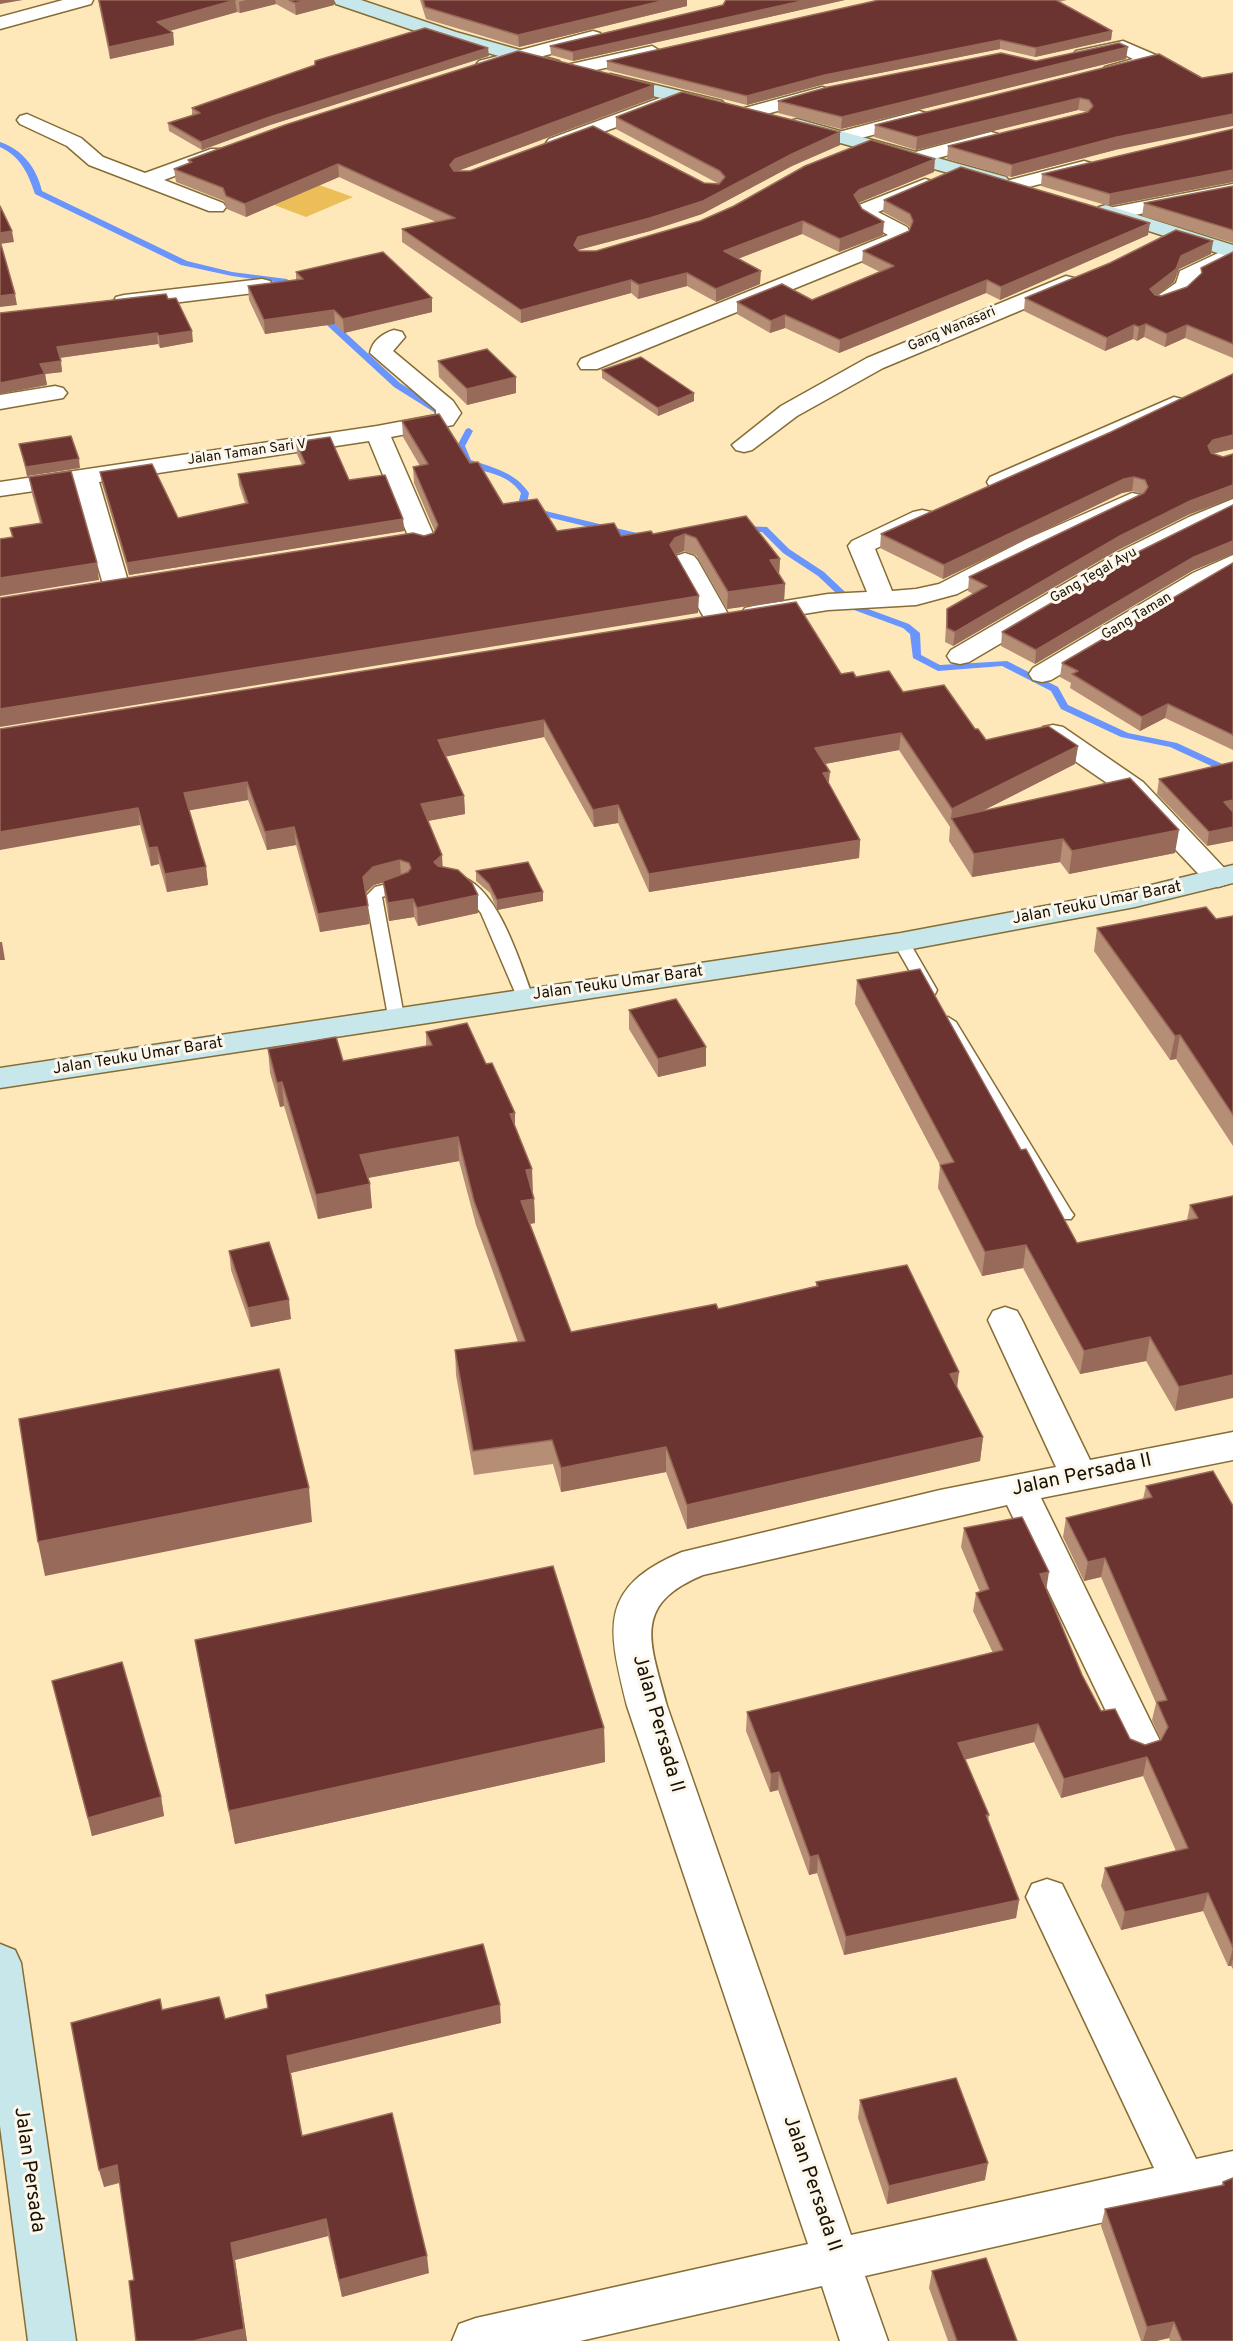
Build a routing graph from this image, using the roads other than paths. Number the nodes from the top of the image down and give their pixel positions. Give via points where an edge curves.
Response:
1 (84, 0) edge
2 (343, 0) edge
3 (0, 23) edge
4 (615, 32) edge
5 (669, 48) edge
6 (515, 56) junction
7 (1066, 58) edge
8 (470, 70) edge
9 (569, 70) junction
10 (1091, 75) edge
11 (837, 89) edge
12 (678, 97) junction
13 (941, 111) edge
14 (748, 113) junction
15 (27, 120) dead end
16 (595, 129) junction
17 (1009, 133) edge
18 (616, 139) edge
19 (234, 147) edge
20 (840, 147) junction
21 (542, 149) edge
22 (915, 158) junction
23 (1104, 161) edge
24 (960, 170) junction
25 (145, 180) junction
26 (1013, 185) junction
27 (1233, 190) edge
28 (1046, 194) edge
29 (216, 207) dead end
30 (1091, 207) edge
31 (1114, 213) junction
32 (1171, 233) junction
33 (1233, 233) edge
34 (1202, 242) junction
35 (1140, 248) edge
36 (1233, 252) edge
37 (1088, 274) edge
38 (262, 286) edge
39 (1161, 301) edge
40 (97, 305) edge
41 (394, 338) dead end
42 (589, 364) dead end
43 (55, 393) dead end
44 (1179, 401) edge
45 (0, 402) edge
46 (377, 433) junction
47 (744, 445) dead end
48 (85, 477) junction
49 (0, 489) edge
50 (973, 494) edge
51 (1132, 500) edge
52 (1233, 506) edge
53 (940, 508) edge
54 (413, 541) edge
55 (685, 561) dead end
56 (1233, 563) edge
57 (117, 588) edge
58 (874, 598) junction
59 (960, 656) dead end
60 (1042, 674) dead end
61 (1053, 733) edge
62 (1226, 876) edge
63 (445, 879) edge
64 (402, 885) edge
65 (900, 942) junction
66 (525, 997) junction
67 (396, 1016) junction
68 (0, 1078) edge
69 (1065, 1215) edge
70 (1005, 1320) dead end
71 (1233, 1446) edge
72 (1080, 1478) junction
73 (1018, 1490) junction
74 (1142, 1745) edge
75 (1047, 1897) dead end
76 (0, 1963) edge
77 (1233, 2172) edge
78 (1184, 2182) junction
79 (837, 2261) junction
80 (52, 2341) edge
81 (476, 2341) edge
82 (864, 2341) edge

1 - 3 street
2 - 6 street
4 - 6 street
5 - 9 street
6 - 8 street
6 - 9 street
7 - 10 street via 1118,47 1151,60
9 - 12 street
11 - 14 street
12 - 14 street
12 - 16 street
13 - 20 street
14 - 20 street
15 - 25 street via 74,142 96,161
16 - 18 street
16 - 21 street
17 - 22 street
19 - 25 street
20 - 22 street via 869,144
22 - 24 street
23 - 26 street
24 - 26 street
24 - 42 street via 866,209 869,216 898,232 898,238
25 - 29 street
26 - 28 street
27 - 31 street
30 - 31 street
31 - 32 street
32 - 34 street
32 - 35 street
33 - 34 street
34 - 36 street
36 - 39 street via 1188,276 1182,290
37 - 47 street, Gang Wanasari via 867,367 789,411
38 - 40 street
41 - 46 street, Jalan Taman Sari V via 382,347 381,353 449,413 445,420 430,425
43 - 45 street
44 - 50 street
46 - 48 street, Jalan Taman Sari V
46 - 54 street
48 - 49 street, Jalan Taman Sari V
48 - 57 street
51 - 58 street via 948,589 916,597
52 - 59 street, Gang Tegal Ayu via 1095,573
53 - 58 street via 861,546
55 - 58 street via 707,622
56 - 60 street, Gang Taman
61 - 62 street via 1133,788
62 - 65 street, Jalan Teuku Umar Barat via 1135,898
63 - 66 lane via 465,882 482,898
64 - 67 lane via 381,890 374,896
65 - 66 street, Jalan Teuku Umar Barat
65 - 69 lane
66 - 67 street, Jalan Teuku Umar Barat
67 - 68 street, Jalan Teuku Umar Barat
70 - 72 street
71 - 72 street, Jalan Persada II
72 - 73 street, Jalan Persada II
73 - 74 street
73 - 79 street, Jalan Persada II via 940,1504 695,1562 660,1578 642,1596 635,1612 631,1633 647,1706
75 - 78 street
76 - 80 street, Jalan Persada
77 - 78 street, Jalan Persada II
78 - 79 street, Jalan Persada II
79 - 81 street, Jalan Persada II
79 - 82 street, Jalan Persada II

